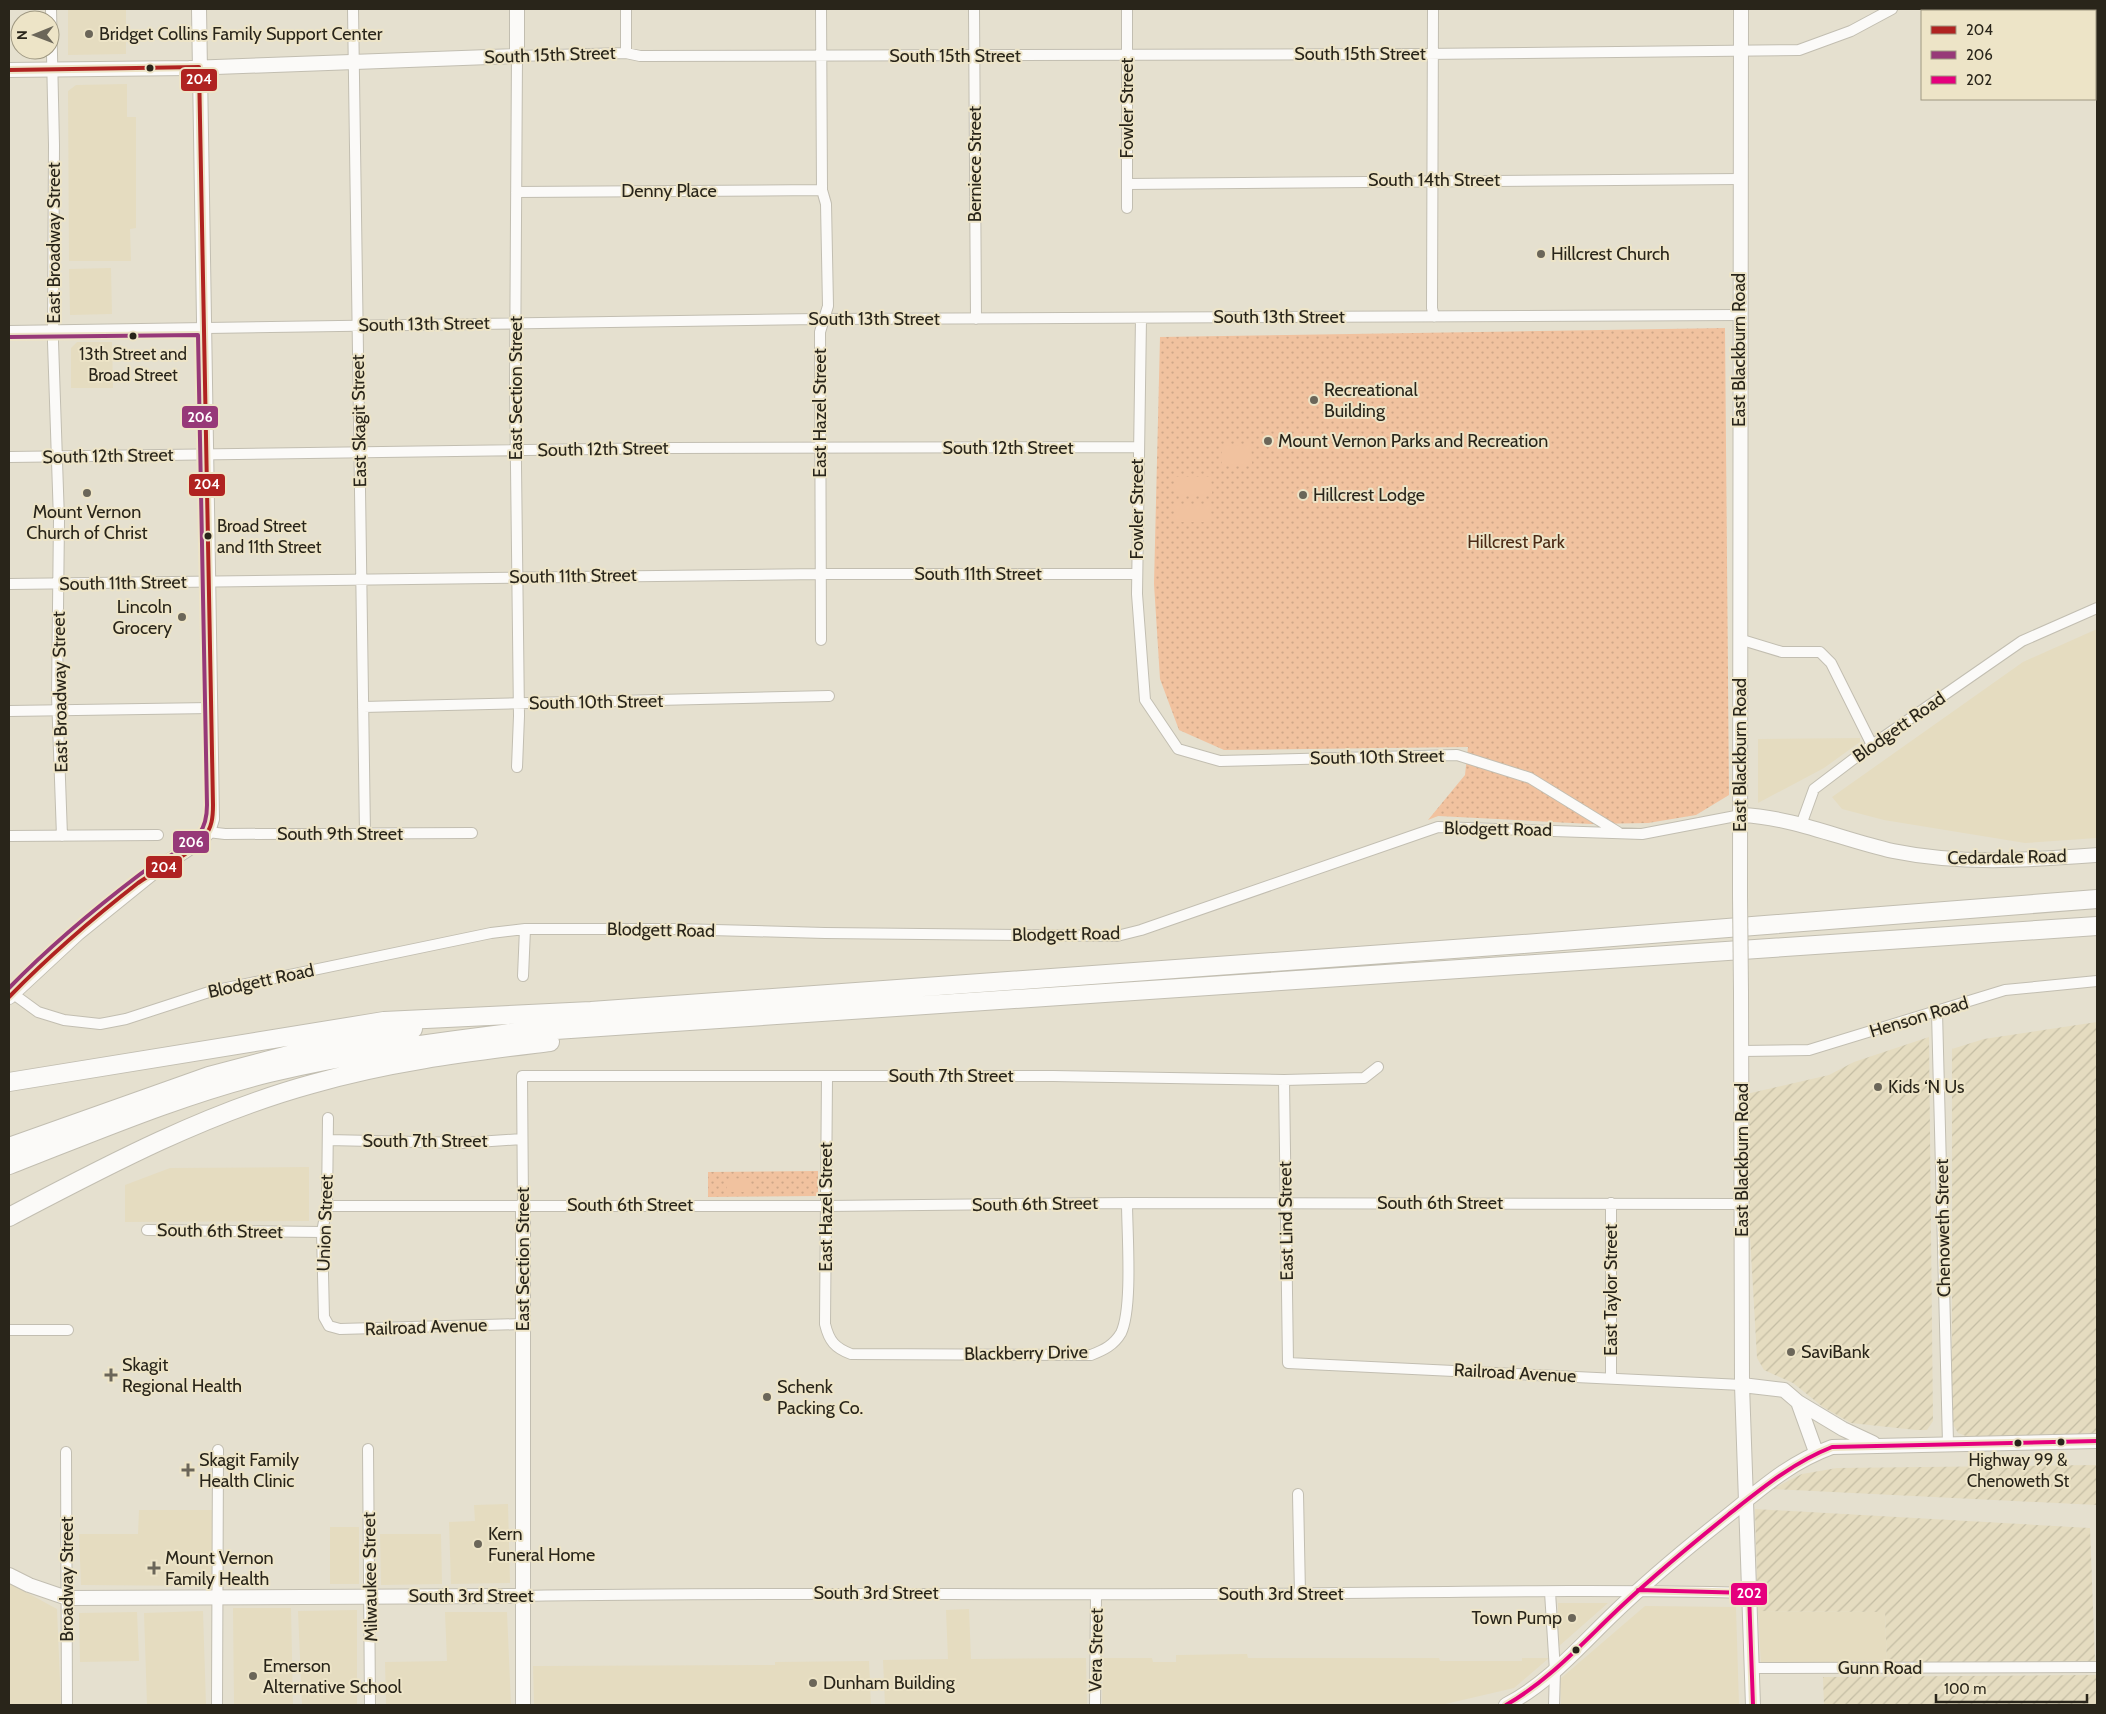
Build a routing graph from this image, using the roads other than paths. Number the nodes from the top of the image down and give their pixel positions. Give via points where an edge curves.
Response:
1 (51, 9) edge
2 (199, 9) edge
3 (353, 9) edge
4 (517, 9) edge
5 (626, 9) edge
6 (822, 9) edge
7 (974, 9) edge
8 (1127, 9) edge
9 (1433, 9) edge
10 (1741, 9) edge
11 (1892, 9) edge
12 (1740, 52) junction
13 (626, 53) junction
14 (1433, 54) junction
15 (1127, 55) junction
16 (516, 56) junction
17 (821, 57) junction
18 (974, 57) junction
19 (354, 62) junction
20 (200, 67) junction
21 (52, 69) junction
22 (9, 70) edge
23 (1740, 179) junction
24 (1434, 180) junction
25 (1128, 184) junction
26 (822, 190) junction
27 (516, 192) junction
28 (1127, 208) dead end
29 (1740, 315) junction
30 (1434, 317) junction
31 (1141, 318) junction
32 (976, 319) junction
33 (823, 320) junction
34 (515, 323) junction
35 (357, 325) junction
36 (204, 329) junction
37 (9, 331) edge
38 (54, 331) junction
39 (1138, 447) junction
40 (821, 448) junction
41 (516, 450) junction
42 (359, 451) junction
43 (207, 454) junction
44 (9, 457) edge
45 (57, 457) junction
46 (820, 574) junction
47 (1137, 574) junction
48 (518, 576) junction
49 (361, 579) junction
50 (209, 582) junction
51 (9, 584) edge
52 (58, 584) junction
53 (2097, 608) edge
54 (1739, 638) junction
55 (821, 640) dead end
56 (829, 696) dead end
57 (1145, 700) joint
58 (519, 704) junction
59 (363, 707) junction
60 (211, 708) junction
61 (9, 711) edge
62 (58, 712) junction
63 (1872, 744) junction
64 (517, 767) dead end
65 (1741, 815) junction
66 (1801, 826) junction
67 (208, 832) junction
68 (1619, 832) junction
69 (472, 833) dead end
70 (158, 834) dead end
71 (365, 834) junction
72 (9, 836) edge
73 (62, 836) junction
74 (2097, 855) edge
75 (2097, 899) edge
76 (2097, 926) edge
77 (525, 929) junction
78 (523, 976) dead end
79 (2097, 981) edge
80 (10, 995) edge
81 (1937, 1012) junction
82 (475, 1018) junction
83 (732, 1019) junction
84 (1742, 1051) junction
85 (1378, 1068) dead end
86 (522, 1076) joint
87 (827, 1077) junction
88 (1284, 1080) junction
89 (11, 1081) edge
90 (328, 1118) dead end
91 (522, 1139) junction
92 (328, 1140) junction
93 (9, 1147) edge
94 (9, 1165) edge
95 (1126, 1203) junction
96 (1610, 1203) junction
97 (1285, 1204) junction
98 (1742, 1204) junction
99 (523, 1205) junction
100 (327, 1206) junction
101 (827, 1206) junction
102 (9, 1217) edge
103 (147, 1230) dead end
104 (322, 1232) junction
105 (522, 1324) junction
106 (329, 1326) joint
107 (9, 1330) edge
108 (68, 1330) dead end
109 (828, 1338) joint
110 (1288, 1363) joint
111 (1611, 1378) junction
112 (1742, 1384) junction
113 (1798, 1402) junction
114 (2097, 1441) edge
115 (1948, 1443) junction
116 (1876, 1444) junction
117 (368, 1449) dead end
118 (218, 1450) dead end
119 (66, 1452) dead end
120 (1816, 1452) junction
121 (1298, 1494) dead end
122 (1745, 1502) junction
123 (9, 1575) edge
124 (1638, 1590) junction
125 (1550, 1592) junction
126 (1748, 1593) junction
127 (1096, 1594) junction
128 (1300, 1594) junction
129 (522, 1596) junction
130 (370, 1597) junction
131 (67, 1598) junction
132 (217, 1598) junction
133 (2097, 1667) edge
134 (1752, 1668) junction
135 (1554, 1671) junction
136 (67, 1705) edge
137 (217, 1705) edge
138 (370, 1705) edge
139 (524, 1705) edge
140 (1095, 1705) edge
141 (1506, 1705) edge
142 (1554, 1705) edge
143 (1753, 1705) edge

1 - 21 street, East Broadway Street
2 - 20 street
3 - 19 street, East Skagit Street
4 - 16 street, East Section Street
5 - 13 street
6 - 17 street, East Hazel Street
7 - 18 street, Berniece Street
8 - 15 street, Fowler Street
9 - 14 street
10 - 12 street, East Blackburn Road
11 - 12 street, South 15th Street via 1851,32 1799,50
12 - 14 street, South 15th Street
12 - 23 street, East Blackburn Road
13 - 16 street, South 15th Street
13 - 17 street, South 15th Street via 640,56
14 - 15 street, South 15th Street
14 - 24 street
15 - 18 street, South 15th Street
15 - 25 street, Fowler Street
16 - 19 street, South 15th Street
16 - 27 street, East Section Street
17 - 18 street, South 15th Street
17 - 26 street, East Hazel Street
18 - 32 street, Berniece Street
19 - 20 street, South 15th Street
19 - 35 street, East Skagit Street
20 - 21 street, South 15th Street
20 - 36 street
21 - 22 street, South 15th Street
21 - 38 street, East Broadway Street
23 - 24 street, South 14th Street
23 - 29 street, East Blackburn Road
24 - 25 street, South 14th Street
24 - 30 street
25 - 28 street, Fowler Street
26 - 27 street, Denny Place
26 - 33 street, East Hazel Street via 826,204 828,296
27 - 34 street, East Section Street
29 - 30 street, South 13th Street
29 - 54 street, East Blackburn Road
30 - 31 street, South 13th Street
31 - 32 street, South 13th Street
31 - 39 street, Fowler Street
32 - 33 street, South 13th Street
33 - 34 street, South 13th Street
33 - 40 street, East Hazel Street via 820,332
34 - 35 street, South 13th Street
34 - 41 street, East Section Street
35 - 36 street, South 13th Street
35 - 42 street, East Skagit Street
36 - 38 street, South 13th Street
36 - 43 street
37 - 38 street, South 13th Street
38 - 45 street, East Broadway Street
39 - 40 street, South 12th Street
39 - 47 street, Fowler Street
40 - 41 street, South 12th Street
40 - 46 street, East Hazel Street
41 - 42 street, South 12th Street
41 - 48 street, East Section Street
42 - 43 street, South 12th Street
42 - 49 street, East Skagit Street
43 - 45 street, South 12th Street
43 - 50 street
44 - 45 street, South 12th Street
45 - 52 street, East Broadway Street
46 - 47 street, South 11th Street
46 - 48 street, South 11th Street
46 - 55 street, East Hazel Street
47 - 57 street, Fowler Street
48 - 49 street, South 11th Street
48 - 58 street, East Section Street
49 - 50 street, South 11th Street
49 - 59 street, East Skagit Street
50 - 52 street, South 11th Street
50 - 60 street
51 - 52 street, South 11th Street
52 - 62 street, East Broadway Street
53 - 63 street, Blodgett Road via 2022,641
54 - 63 street via 1782,652 1820,652 1831,663
54 - 65 street, East Blackburn Road
56 - 58 street, South 10th Street
57 - 68 street, South 10th Street via 1178,749 1220,761 1457,756 1530,778
58 - 59 street, South 10th Street
58 - 64 street, East Section Street
59 - 71 street, East Skagit Street
60 - 62 street
60 - 67 street via 212,820
61 - 62 street
62 - 73 street, East Broadway Street
63 - 66 street, Blodgett Road via 1814,789
65 - 66 street, Blodgett Road
65 - 68 street, Blodgett Road via 1642,834
65 - 84 street, East Blackburn Road, bridge
66 - 74 street, Cedardale Road via 1893,851 1945,859 2016,861
67 - 71 street, South 9th Street
67 - 80 street via 78,933
68 - 77 street, Blodgett Road via 1438,827 1117,936
69 - 71 street, South 9th Street
70 - 73 street
72 - 73 street
75 - 82 highway
76 - 83 highway
77 - 78 street
77 - 80 street, Blodgett Road via 491,932 212,991 126,1019 100,1024 64,1020 38,1012
79 - 81 street, Henson Road via 2005,990
81 - 84 street, Henson Road via 1809,1050
81 - 115 street, Chenoweth Street
82 - 89 highway via 384,1021
82 - 93 highway via 315,1049 208,1076
83 - 94 highway via 511,1033 404,1046 268,1073 175,1102
83 - 102 highway via 443,1055 311,1084 215,1118 150,1146
84 - 98 street, East Blackburn Road
85 - 88 street, South 7th Street via 1364,1078
86 - 87 street, South 7th Street
86 - 91 street, East Section Street
87 - 88 street, South 7th Street
87 - 101 street, East Hazel Street
88 - 97 street, East Lind Street
90 - 92 street, Union Street
91 - 92 street, South 7th Street via 462,1143
91 - 99 street, East Section Street
92 - 100 street, Union Street
95 - 97 street, South 6th Street
95 - 101 street, South 6th Street
95 - 109 street, Blackberry Drive via 1127,1299 1121,1334 1109,1348 1091,1355 851,1354
96 - 97 street, South 6th Street
96 - 98 street, South 6th Street
96 - 111 street, East Taylor Street
97 - 110 street, East Lind Street
98 - 112 street, East Blackburn Road
99 - 100 street, South 6th Street
99 - 101 street, South 6th Street
99 - 105 street, East Section Street
100 - 104 street, Union Street
101 - 109 street, East Hazel Street via 825,1324
103 - 104 street, South 6th Street
104 - 106 street, Union Street via 324,1317
105 - 106 street, Railroad Avenue via 340,1329
105 - 129 street, East Section Street
107 - 108 street
110 - 111 street, Railroad Avenue
111 - 112 street, Railroad Avenue
112 - 113 street via 1784,1390
112 - 122 street, East Blackburn Road
113 - 116 street
113 - 120 street
114 - 115 street
115 - 116 street
116 - 120 street via 1832,1447
117 - 130 street, Milwaukee Street
118 - 132 street
119 - 131 street, Broadway Street
120 - 122 street via 1781,1472
121 - 128 street
122 - 124 street
122 - 126 street, East Blackburn Road
123 - 131 street, South 3rd Street
124 - 125 street, South 3rd Street
124 - 126 street, South 3rd Street
124 - 135 street
125 - 128 street, South 3rd Street
125 - 135 street
126 - 134 street, East Blackburn Road
127 - 128 street, South 3rd Street
127 - 129 street, South 3rd Street
127 - 140 street, Vera Street
129 - 130 street, South 3rd Street
129 - 139 street, East Section Street
130 - 132 street, South 3rd Street
130 - 138 street, Milwaukee Street
131 - 132 street, South 3rd Street
131 - 136 street, Broadway Street
132 - 137 street
133 - 134 street, Gunn Road
134 - 143 street, East Blackburn Road
135 - 141 street via 1527,1695
135 - 142 street

